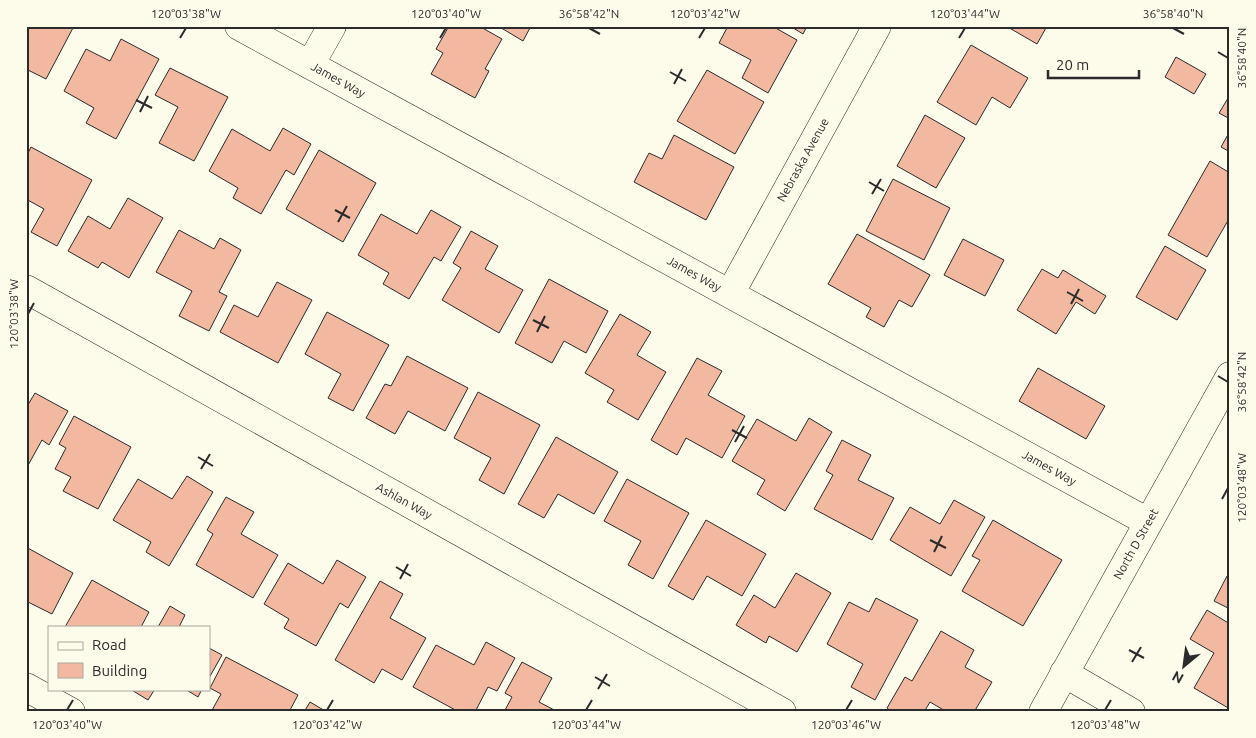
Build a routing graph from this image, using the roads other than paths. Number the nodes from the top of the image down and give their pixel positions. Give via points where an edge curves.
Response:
1 (239, 26) edge
2 (332, 26) edge
3 (877, 26) edge
4 (310, 65) junction
5 (26, 289) edge
6 (730, 294) junction
7 (1230, 376) edge
8 (1148, 522) junction
9 (1064, 674) junction
10 (26, 686) edge
11 (71, 712) edge
12 (782, 712) edge
13 (1043, 712) edge
14 (1131, 712) edge

1 - 4 street, James Way
2 - 4 street
3 - 6 street, Nebraska Avenue
4 - 6 street, James Way
5 - 12 street, Ashlan Way
6 - 8 street, James Way
7 - 8 street, North D Street
8 - 9 street, North D Street
9 - 13 street, North D Street
9 - 14 street
10 - 11 street

